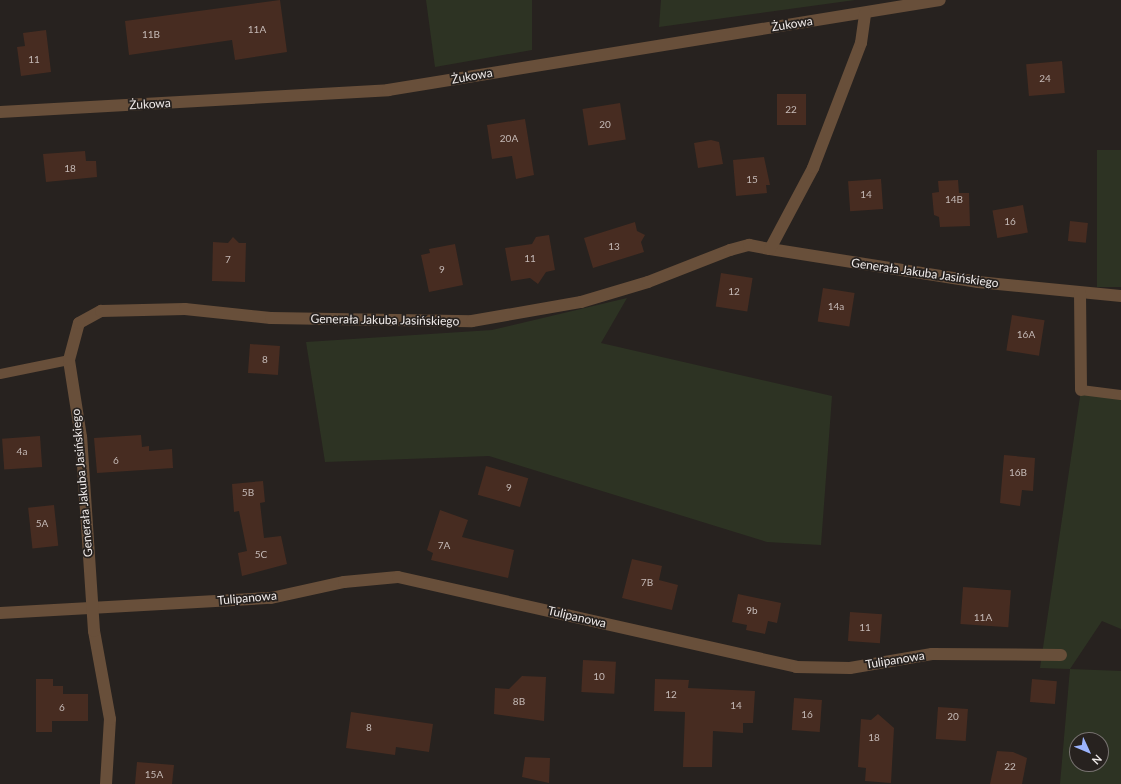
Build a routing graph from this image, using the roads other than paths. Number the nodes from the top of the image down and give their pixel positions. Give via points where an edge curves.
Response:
1 (940, 0) edge
2 (866, 13) junction
3 (0, 112) edge
4 (770, 249) junction
5 (1080, 293) junction
6 (1121, 296) edge
7 (69, 360) junction
8 (0, 374) edge
9 (1081, 390) joint
10 (1121, 395) edge
11 (93, 606) junction
12 (0, 613) edge
13 (1061, 655) dead end
14 (106, 784) edge

1 - 2 street, Żukowa
2 - 3 street, Żukowa via 388,90
2 - 4 street via 861,43 813,168
4 - 5 street, Generała Jakuba Jasińskiego via 978,282
4 - 7 street, Generała Jakuba Jasińskiego via 750,245 730,250 648,282 581,302 472,321 271,318 184,309 101,310 79,323
5 - 6 street, Generała Jakuba Jasińskiego
5 - 9 street
7 - 8 lane
7 - 11 street, Generała Jakuba Jasińskiego via 81,437
9 - 10 lane
11 - 12 street, Tulipanowa
11 - 13 street, Tulipanowa via 271,598 344,582 398,577 796,667 850,668 932,654
11 - 14 street via 94,631 110,719

